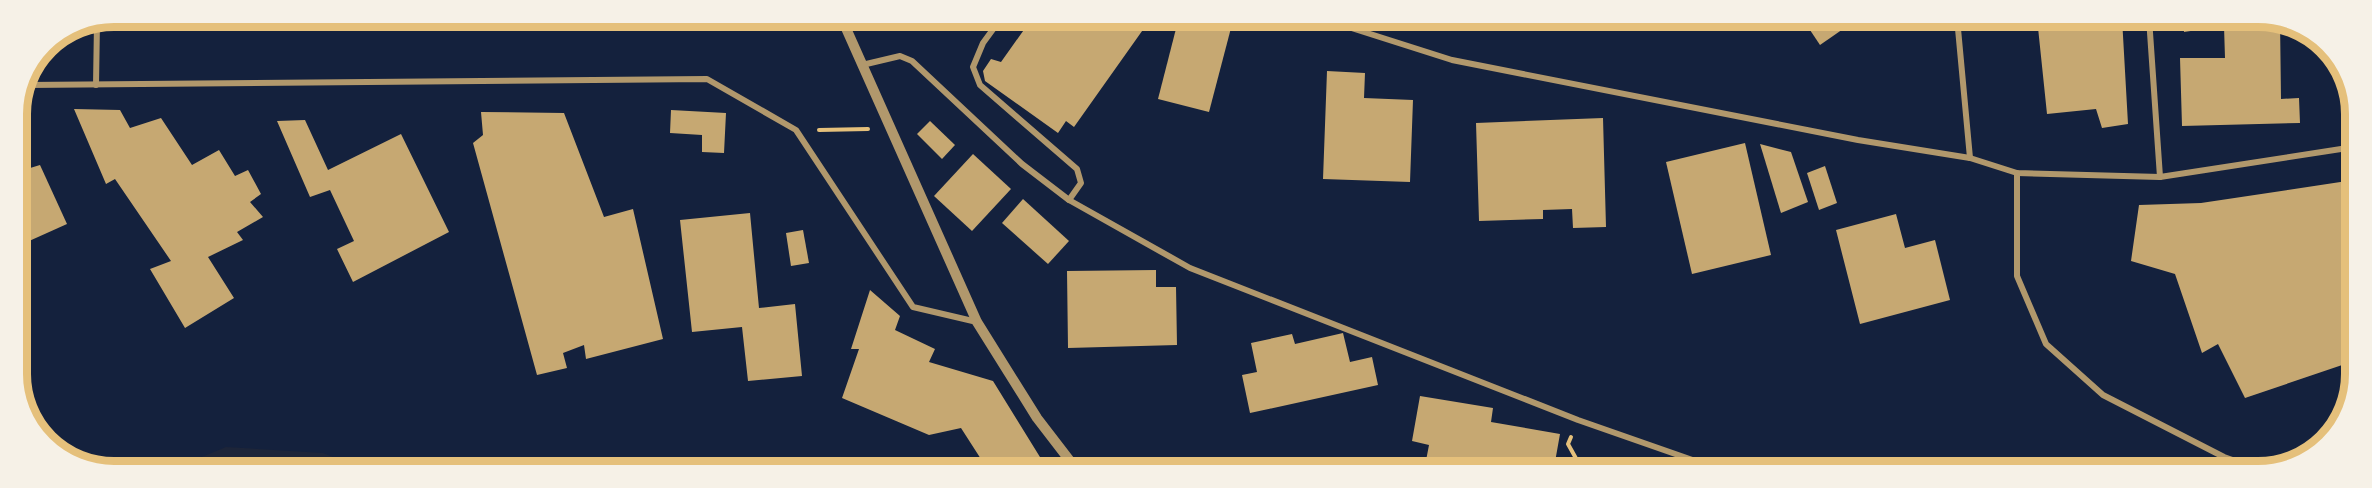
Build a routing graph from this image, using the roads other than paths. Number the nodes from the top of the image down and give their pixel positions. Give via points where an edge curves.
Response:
1 (845, 27) edge
2 (995, 27) edge
3 (1354, 27) edge
4 (1959, 27) edge
5 (2150, 27) edge
6 (97, 29) edge
7 (862, 65) junction
8 (33, 85) edge
9 (96, 85) junction
10 (2345, 148) edge
11 (1970, 158) junction
12 (2017, 173) junction
13 (2160, 177) junction
14 (1069, 200) junction
15 (977, 322) junction
16 (1070, 461) edge
17 (1695, 461) edge
18 (2236, 461) edge

1 - 7 street
2 - 14 street via 973,67 980,86 1077,169 1081,183
3 - 11 street via 1452,60 1858,140
4 - 11 street
5 - 13 street
6 - 9 street
7 - 14 street via 900,56 912,61 1022,164
7 - 15 street
8 - 9 street
9 - 15 street via 707,79 796,130 913,307
10 - 13 street
11 - 12 street
12 - 13 street
12 - 18 street via 2018,276 2046,344 2103,395
14 - 17 street via 1190,268 1578,420
15 - 16 street via 1037,418

